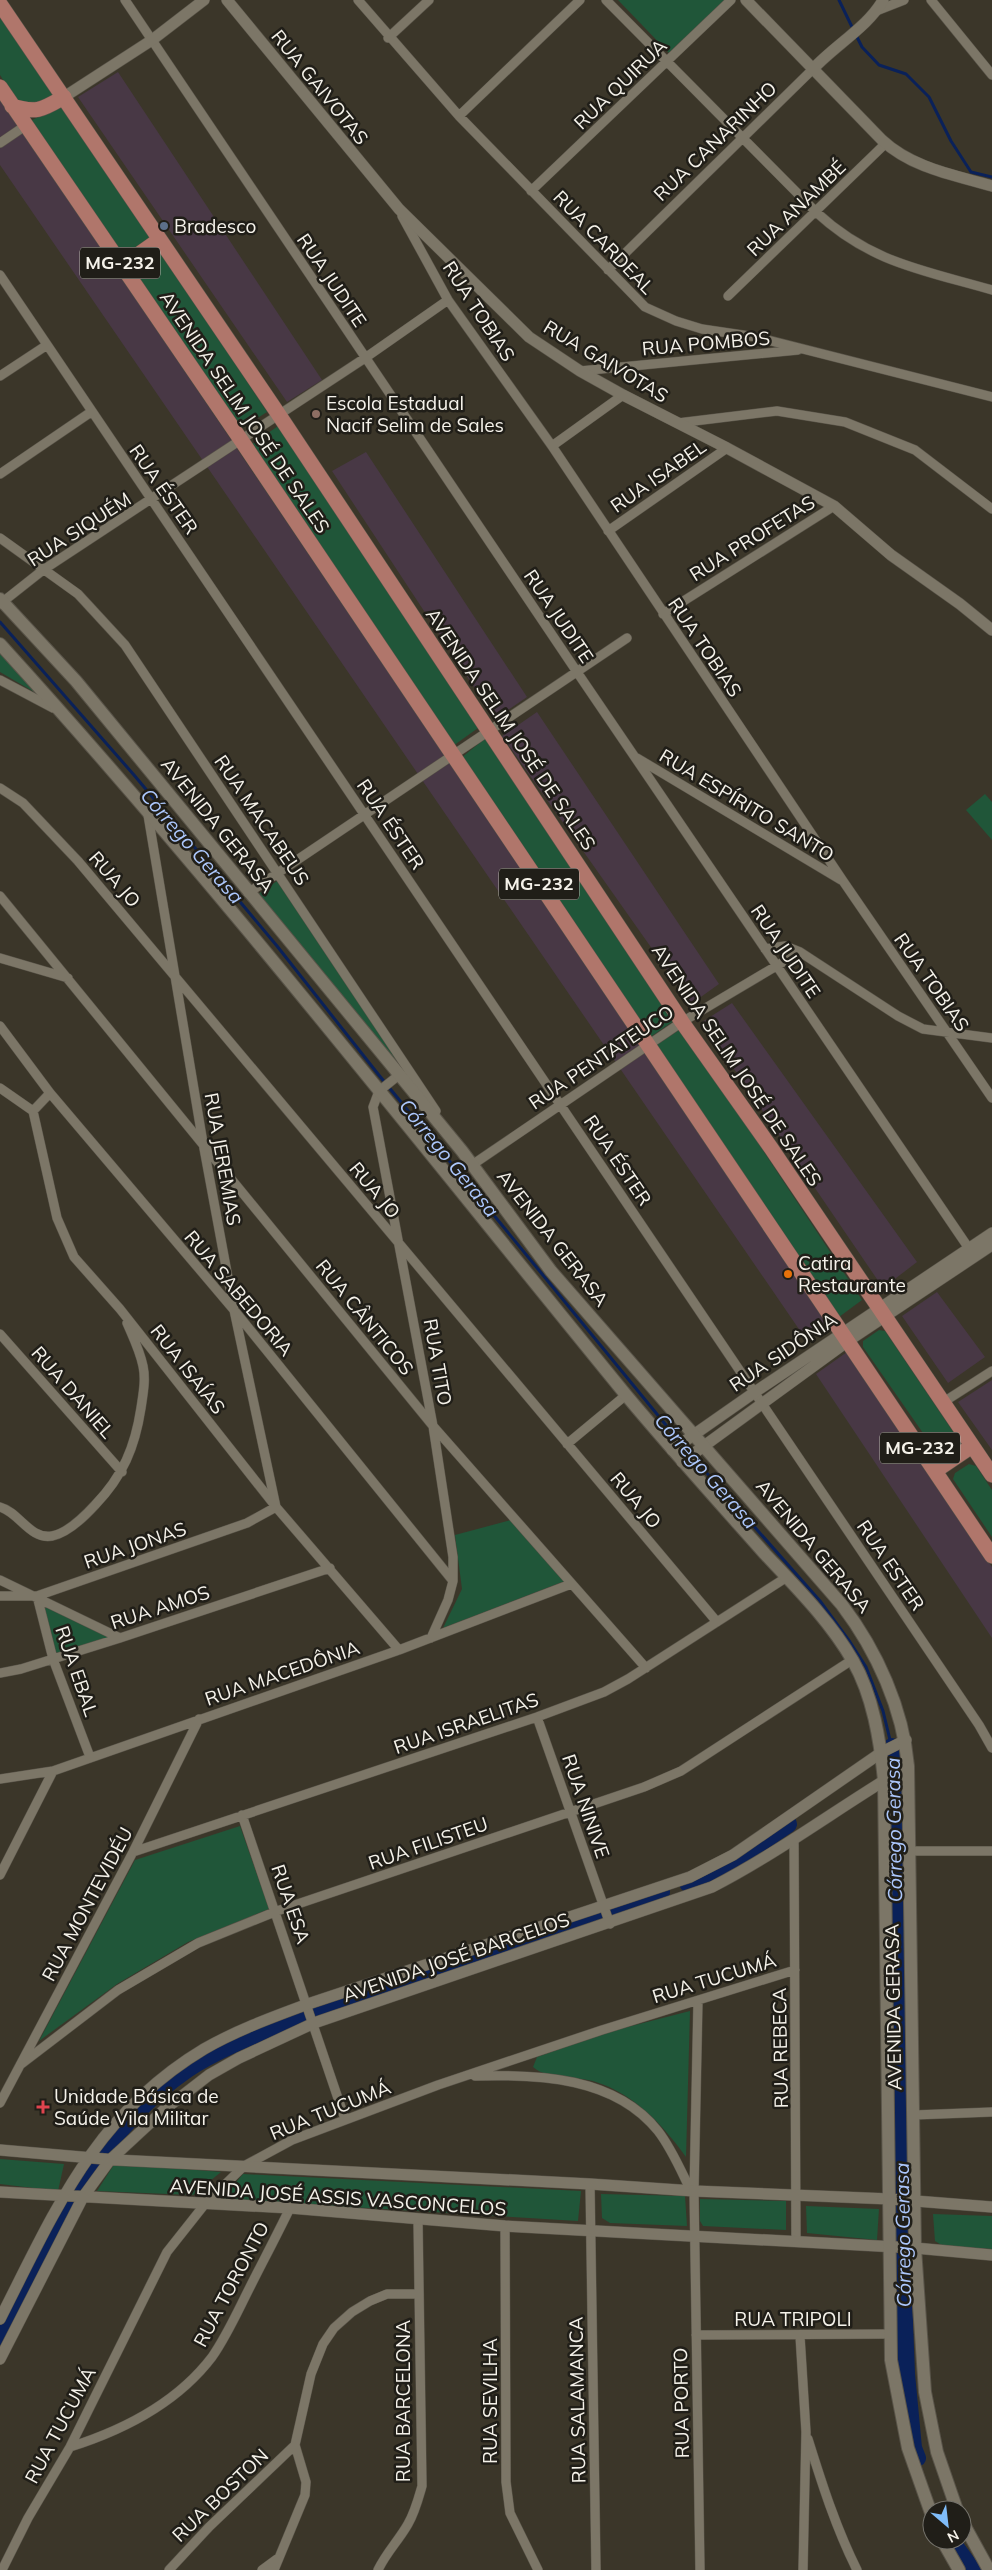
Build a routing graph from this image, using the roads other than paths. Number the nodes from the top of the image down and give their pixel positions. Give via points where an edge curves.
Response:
1 (125, 0) edge
2 (204, 0) edge
3 (227, 0) edge
4 (358, 0) edge
5 (429, 0) edge
6 (580, 0) edge
7 (606, 0) edge
8 (731, 0) edge
9 (746, 0) edge
10 (883, 0) edge
11 (904, 0) edge
12 (931, 0) edge
13 (0, 4) edge
14 (876, 11) junction
15 (388, 38) junction
16 (152, 40) junction
17 (667, 62) junction
18 (813, 69) junction
19 (992, 76) edge
20 (0, 87) edge
21 (64, 97) junction
22 (12, 106) junction
23 (458, 116) junction
24 (25, 126) junction
25 (742, 139) junction
26 (0, 143) edge
27 (886, 143) junction
28 (992, 186) edge
29 (531, 191) junction
30 (399, 209) junction
31 (816, 212) junction
32 (159, 240) junction
33 (122, 266) junction
34 (608, 270) junction
35 (0, 275) edge
36 (992, 290) edge
37 (728, 296) dead end
38 (448, 300) junction
39 (47, 345) junction
40 (805, 350) junction
41 (365, 358) junction
42 (580, 371) junction
43 (0, 376) edge
44 (623, 395) junction
45 (992, 397) edge
46 (91, 412) junction
47 (278, 415) junction
48 (678, 423) junction
49 (241, 440) junction
50 (552, 446) junction
51 (727, 448) junction
52 (0, 474) edge
53 (153, 500) junction
54 (834, 506) junction
55 (992, 508) edge
56 (608, 531) junction
57 (0, 538) edge
58 (43, 570) junction
59 (1, 602) edge
60 (663, 614) junction
61 (992, 630) edge
62 (627, 638) dead end
63 (0, 644) edge
64 (577, 672) junction
65 (0, 680) edge
66 (65, 716) junction
67 (489, 732) junction
68 (452, 756) junction
69 (635, 757) junction
70 (0, 788) edge
71 (148, 814) junction
72 (366, 816) junction
73 (279, 873) junction
74 (843, 881) junction
75 (248, 893) junction
76 (0, 896) edge
77 (765, 949) junction
78 (800, 952) junction
79 (0, 958) edge
80 (776, 965) junction
81 (176, 976) junction
82 (68, 978) junction
83 (682, 1022) junction
84 (0, 1026) edge
85 (949, 1034) junction
86 (992, 1038) edge
87 (648, 1046) junction
88 (397, 1076) junction
89 (0, 1088) edge
90 (381, 1089) junction
91 (50, 1093) junction
92 (992, 1098) edge
93 (560, 1103) junction
94 (33, 1111) junction
95 (203, 1143) junction
96 (462, 1151) junction
97 (472, 1165) junction
98 (992, 1233) edge
99 (992, 1245) edge
100 (401, 1247) junction
101 (972, 1252) junction
102 (120, 1310) junction
103 (234, 1310) junction
104 (881, 1313) junction
105 (0, 1334) edge
106 (845, 1337) junction
107 (992, 1371) edge
108 (755, 1392) junction
109 (626, 1395) junction
110 (762, 1402) junction
111 (942, 1403) junction
112 (433, 1426) junction
113 (683, 1442) junction
114 (568, 1444) junction
115 (972, 1446) junction
116 (701, 1447) junction
117 (684, 1460) junction
118 (935, 1471) junction
119 (122, 1472) junction
120 (992, 1476) edge
121 (0, 1507) edge
122 (276, 1507) junction
123 (992, 1556) edge
124 (330, 1568) junction
125 (786, 1577) junction
126 (0, 1580) edge
127 (453, 1581) junction
128 (571, 1584) junction
129 (0, 1596) edge
130 (37, 1596) junction
131 (718, 1622) junction
132 (120, 1638) junction
133 (431, 1638) junction
134 (399, 1650) junction
135 (52, 1659) junction
136 (852, 1660) junction
137 (646, 1668) junction
138 (0, 1673) edge
139 (537, 1716) junction
140 (199, 1719) junction
141 (891, 1748) junction
142 (992, 1748) edge
143 (90, 1757) junction
144 (905, 1768) junction
145 (53, 1771) junction
146 (886, 1777) junction
147 (0, 1779) edge
148 (571, 1812) junction
149 (242, 1815) junction
150 (794, 1838) junction
151 (992, 1850) edge
152 (910, 1851) junction
153 (133, 1852) junction
154 (0, 1875) edge
155 (276, 1911) junction
156 (606, 1915) junction
157 (796, 1970) junction
158 (698, 2000) junction
159 (311, 2014) junction
160 (523, 2058) junction
161 (20, 2065) junction
162 (522, 2075) junction
163 (465, 2077) junction
164 (0, 2104) edge
165 (992, 2112) edge
166 (914, 2115) junction
167 (346, 2119) junction
168 (0, 2150) edge
169 (99, 2158) junction
170 (244, 2166) junction
171 (590, 2184) junction
172 (692, 2191) junction
173 (0, 2192) edge
174 (74, 2197) junction
175 (798, 2197) junction
176 (903, 2200) junction
177 (205, 2204) junction
178 (992, 2207) edge
179 (290, 2208) junction
180 (418, 2220) junction
181 (505, 2226) junction
182 (590, 2230) junction
183 (694, 2234) junction
184 (796, 2241) junction
185 (903, 2248) junction
186 (992, 2255) edge
187 (419, 2294) junction
188 (0, 2320) edge
189 (890, 2334) junction
190 (696, 2335) junction
191 (800, 2336) junction
192 (0, 2359) edge
193 (806, 2432) junction
194 (295, 2445) junction
195 (70, 2447) junction
196 (926, 2500) edge
197 (954, 2500) edge
198 (972, 2539) edge
199 (948, 2550) edge
200 (277, 2559) junction
201 (2, 2570) edge
202 (168, 2570) edge
203 (262, 2570) edge
204 (274, 2570) edge
205 (378, 2570) edge
206 (538, 2570) edge
207 (596, 2570) edge
208 (700, 2570) edge
209 (803, 2570) edge
210 (857, 2570) edge
211 (959, 2570) edge
212 (989, 2570) edge

1 - 16 street, RUA JUDITE
2 - 16 street
3 - 30 street, RUA GAIVOTAS
4 - 15 street, RUA CARDEAL
5 - 15 street
6 - 23 street
7 - 17 street
8 - 17 street, RUA QUIRUA
9 - 18 street
10 - 14 street, RUA CANARINHO
11 - 14 street
12 - 19 street
13 - 21 main road, AVENIDA SELIM JOSÉ DE SALES / MG-232
14 - 18 street, RUA CANARINHO
15 - 23 street, RUA CARDEAL
16 - 21 street
16 - 41 street, RUA JUDITE
17 - 25 street
17 - 29 street, RUA QUIRUA
18 - 25 street, RUA CANARINHO
18 - 27 street
20 - 22 main road, AVENIDA SELIM JOSÉ DE SALES / MG-232
21 - 22 main road via 43,110 27,111
21 - 32 main road, AVENIDA SELIM JOSÉ DE SALES / MG-232
22 - 24 main road, AVENIDA SELIM JOSÉ DE SALES / MG-232
23 - 29 street, RUA CARDEAL
24 - 26 street
24 - 33 main road, AVENIDA SELIM JOSÉ DE SALES / MG-232
25 - 31 street
25 - 34 street, RUA CANARINHO
27 - 28 street via 920,164
27 - 31 street, RUA ANAMBÉ
29 - 34 street, RUA CARDEAL
30 - 38 street, RUA TOBIAS
30 - 42 street, RUA GAIVOTAS via 529,337
31 - 36 street via 877,256
31 - 37 street, RUA ANAMBÉ
32 - 33 main road
32 - 47 main road, AVENIDA SELIM JOSÉ DE SALES / MG-232
33 - 49 main road, AVENIDA SELIM JOSÉ DE SALES / MG-232
34 - 40 street, RUA CARDEAL via 644,308 676,322
35 - 39 street, RUA ÉSTER
38 - 41 street, RUA SIQUÉM
38 - 50 street, RUA TOBIAS
39 - 43 street
39 - 46 street, RUA ÉSTER
40 - 42 street, RUA POMBOS
40 - 45 street, RUA CARDEAL
41 - 47 street, RUA SIQUÉM
41 - 64 street, RUA JUDITE
42 - 44 street, RUA GAIVOTAS
44 - 48 street, RUA GAIVOTAS
44 - 50 street
46 - 52 street
46 - 53 street, RUA ÉSTER
47 - 49 street, RUA SIQUÉM
47 - 67 main road, AVENIDA SELIM JOSÉ DE SALES / MG-232
48 - 51 street, RUA GAIVOTAS
48 - 55 street via 777,411 845,422 915,450
49 - 53 street, RUA SIQUÉM
49 - 68 main road, AVENIDA SELIM JOSÉ DE SALES / MG-232
50 - 56 street, RUA TOBIAS
51 - 54 street, RUA GAIVOTAS
51 - 56 street, RUA ISABEL
53 - 58 street, RUA SIQUÉM
53 - 72 street, RUA ÉSTER
54 - 60 street, RUA PROFETAS
54 - 61 street, RUA GAIVOTAS via 891,554
56 - 60 street, RUA TOBIAS
57 - 58 street, RUA MACABEUS
58 - 59 street, RUA SIQUÉM
58 - 73 street, RUA MACABEUS via 78,594 125,645
59 - 75 main road, AVENIDA GERASA via 76,681
60 - 74 street, RUA TOBIAS
62 - 64 street
63 - 66 main road, AVENIDA GERASA
64 - 67 street
64 - 69 street, RUA JUDITE
65 - 66 street
66 - 71 main road, AVENIDA GERASA
67 - 68 street
67 - 83 main road, AVENIDA SELIM JOSÉ DE SALES / MG-232
68 - 72 street
68 - 87 main road, AVENIDA SELIM JOSÉ DE SALES / MG-232
69 - 74 street, RUA ESPÍRITO SANTO
69 - 77 street, RUA JUDITE
70 - 81 street, RUA JO via 23,802 78,860
71 - 81 street, RUA JEREMIAS
71 - 90 main road, AVENIDA GERASA
72 - 73 street
72 - 93 street, RUA ÉSTER
73 - 75 street
73 - 96 street, RUA MACABEUS
74 - 85 street, RUA TOBIAS
75 - 88 main road, AVENIDA GERASA
76 - 82 street
77 - 78 street via 785,946
77 - 80 street, RUA JUDITE
78 - 80 street, RUA PENTATEUCO
78 - 85 street via 898,1016 923,1029
79 - 82 street
80 - 83 street, RUA PENTATEUCO
80 - 101 street, RUA JUDITE
81 - 95 street, RUA JEREMIAS
81 - 100 street, RUA JO
82 - 95 street, RUA CÂNTICOS
83 - 87 street, RUA PENTATEUCO
83 - 104 main road, AVENIDA SELIM JOSÉ DE SALES / MG-232
84 - 91 street, RUA SABEDORIA
85 - 86 street
85 - 92 street, RUA TOBIAS
87 - 93 street, RUA PENTATEUCO
87 - 106 main road, AVENIDA SELIM JOSÉ DE SALES / MG-232
88 - 90 street
88 - 96 main road, AVENIDA GERASA
89 - 94 street
90 - 100 street, RUA TITO via 373,1107
90 - 109 main road, AVENIDA GERASA
91 - 94 street
91 - 103 street, RUA SABEDORIA
93 - 97 street, RUA PENTATEUCO
93 - 108 street, RUA ÉSTER
94 - 102 street, RUA ISAÍAS via 57,1218 74,1257
95 - 103 street, RUA JEREMIAS
95 - 112 street, RUA CÂNTICOS
96 - 97 main road, AVENIDA GERASA
97 - 113 main road, AVENIDA GERASA
98 - 101 street, RUA SIDÔNIA
99 - 101 street, RUA SIDÔNIA
100 - 112 street, RUA TITO
100 - 114 street, RUA JO
101 - 104 street, RUA SIDÔNIA
102 - 119 street via 139,1352 144,1389 133,1448
102 - 122 street, RUA ISAÍAS
103 - 122 street, RUA JEREMIAS
103 - 127 street, RUA SABEDORIA
104 - 106 street, RUA SIDÔNIA
104 - 111 main road, AVENIDA SELIM JOSÉ DE SALES / MG-232
105 - 119 street, RUA DANIEL
106 - 108 street, RUA SIDÔNIA
106 - 110 street, RUA SIDÔNIA
106 - 118 main road, AVENIDA SELIM JOSÉ DE SALES / MG-232
107 - 111 street
108 - 110 street, RUA ÉSTER
108 - 113 street, RUA SIDÔNIA
109 - 113 main road, AVENIDA GERASA
109 - 114 street
110 - 116 street, RUA SIDÔNIA
110 - 142 street, RUA ESTER
111 - 115 main road, AVENIDA SELIM JOSÉ DE SALES / MG-232
112 - 127 street, RUA TITO via 453,1557
112 - 128 street, RUA CÂNTICOS
113 - 116 main road, AVENIDA GERASA
113 - 117 main road, AVENIDA GERASA
114 - 131 street, RUA JO
115 - 118 main road
115 - 120 main road, AVENIDA SELIM JOSÉ DE SALES / MG-232
116 - 117 street, RUA SIDÔNIA
116 - 141 main road, AVENIDA GERASA via 856,1624 877,1661 901,1720
117 - 125 main road, AVENIDA GERASA
118 - 123 main road, AVENIDA SELIM JOSÉ DE SALES / MG-232
119 - 121 street via 112,1488 84,1517 50,1536 26,1527 15,1515
122 - 124 street, RUA ISAÍAS
122 - 130 street, RUA JONAS via 247,1523
124 - 132 street, RUA AMOS
124 - 134 street, RUA ISAÍAS
125 - 131 street, RUA ISRAELITAS
125 - 136 main road, AVENIDA GERASA via 828,1624
126 - 130 street
127 - 133 street, RUA TITO
128 - 133 street, RUA MACEDÔNIA
128 - 137 street, RUA CÂNTICOS
129 - 130 street, RUA JONAS
130 - 132 street
130 - 135 street, RUA EBAL
131 - 137 street, RUA ISRAELITAS
132 - 135 street, RUA AMOS
133 - 134 street, RUA MACEDÔNIA
134 - 140 street, RUA MACEDÔNIA
135 - 138 street, RUA AMOS
135 - 143 street, RUA EBAL
136 - 141 main road, AVENIDA GERASA
136 - 148 street, RUA FILISTEU via 681,1771
137 - 139 street, RUA ISRAELITAS via 604,1692
139 - 148 street, RUA NINIVE
139 - 149 street, RUA ISRAELITAS
140 - 143 street, RUA MACEDÔNIA
140 - 153 street, RUA MONTEVIDÉU
141 - 144 main road, AVENIDA GERASA
141 - 146 main road, AVENIDA GERASA
141 - 156 street, AVENIDA JOSÉ BARCELOS via 733,1855
143 - 145 street, RUA MACEDÔNIA
144 - 146 street, AVENIDA JOSÉ BARCELOS
144 - 152 main road, AVENIDA GERASA
145 - 147 street, RUA MACEDÔNIA
145 - 154 street
146 - 150 street, AVENIDA JOSÉ BARCELOS
146 - 176 main road, AVENIDA GERASA
148 - 155 street, RUA FILISTEU
148 - 156 street, RUA NINIVE
149 - 153 street, RUA ISRAELITAS
149 - 155 street, RUA ESA
150 - 156 street, AVENIDA JOSÉ BARCELOS via 712,1887
150 - 157 street, RUA REBECA
151 - 152 street
152 - 166 main road, AVENIDA GERASA
153 - 161 street, RUA MONTEVIDÉU
155 - 159 street, RUA ESA
155 - 161 street, RUA FILISTEU via 198,1943 160,1964 118,1990
156 - 159 street, AVENIDA JOSÉ BARCELOS
156 - 159 street, AVENIDA JOSÉ BARCELOS
157 - 158 street, RUA TUCUMÁ
157 - 175 street, RUA REBECA
158 - 160 street, RUA TUCUMÁ
158 - 172 street
159 - 167 street, RUA ESA
159 - 169 street, AVENIDA JOSÉ BARCELOS via 209,2075
159 - 169 street, AVENIDA JOSÉ BARCELOS via 234,2034 204,2049 129,2107
160 - 162 street
160 - 163 street, RUA TUCUMÁ
161 - 164 street, RUA MONTEVIDÉU
162 - 163 street
162 - 172 street via 574,2082 624,2101 661,2136
163 - 167 street, RUA TUCUMÁ
165 - 166 street
166 - 176 main road, AVENIDA GERASA
167 - 170 street, RUA TUCUMÁ via 292,2140
168 - 169 street, AVENIDA JOSÉ ASSIS VASCONCELOS
169 - 170 street, AVENIDA JOSÉ ASSIS VASCONCELOS
169 - 174 street, AVENIDA JOSÉ BARCELOS
169 - 174 street, AVENIDA JOSÉ BARCELOS
170 - 171 street, AVENIDA JOSÉ ASSIS VASCONCELOS
170 - 177 street, RUA TUCUMÁ
171 - 172 street, AVENIDA JOSÉ ASSIS VASCONCELOS
171 - 182 street
172 - 175 street, AVENIDA JOSÉ ASSIS VASCONCELOS
172 - 183 street, RUA PORTO
173 - 174 street, AVENIDA JOSÉ ASSIS VASCONCELOS
174 - 177 street, AVENIDA JOSÉ ASSIS VASCONCELOS
174 - 188 street, AVENIDA JOSÉ BARCELOS
174 - 192 street, AVENIDA JOSÉ BARCELOS
175 - 176 street, AVENIDA JOSÉ ASSIS VASCONCELOS
175 - 184 street, RUA REBECA
176 - 178 street, AVENIDA JOSÉ ASSIS VASCONCELOS
176 - 185 main road, AVENIDA GERASA
176 - 185 main road, AVENIDA GERASA
177 - 179 street, AVENIDA JOSÉ ASSIS VASCONCELOS
177 - 195 street, RUA TUCUMÁ via 167,2252
179 - 180 street, AVENIDA JOSÉ ASSIS VASCONCELOS
179 - 195 street, RUA TORONTO via 229,2329 198,2373 152,2411 119,2429
180 - 181 street, AVENIDA JOSÉ ASSIS VASCONCELOS
180 - 187 street, RUA BARCELONA
181 - 182 street, AVENIDA JOSÉ ASSIS VASCONCELOS
181 - 206 street, RUA SEVILHA via 506,2482 510,2513
182 - 183 street, AVENIDA JOSÉ ASSIS VASCONCELOS
182 - 207 street, RUA SALAMANCA
183 - 184 street, AVENIDA JOSÉ ASSIS VASCONCELOS
183 - 190 street, RUA PORTO
184 - 185 street, AVENIDA JOSÉ ASSIS VASCONCELOS
185 - 186 street, AVENIDA JOSÉ ASSIS VASCONCELOS
185 - 189 main road, AVENIDA GERASA
185 - 197 main road, AVENIDA GERASA via 937,2452
187 - 194 street, RUA BOSTON via 387,2294 352,2312 334,2328 323,2344 311,2374
187 - 205 street, RUA BARCELONA via 422,2486 407,2525
189 - 191 street, RUA TRIPOLI
189 - 196 main road, AVENIDA GERASA via 896,2393 908,2448
190 - 191 street, RUA TRIPOLI
190 - 208 street, RUA PORTO
191 - 193 street
193 - 209 street
193 - 210 street via 825,2496
194 - 200 street, RUA BOSTON via 306,2482 305,2495
194 - 202 street, RUA BOSTON
195 - 201 street, RUA TUCUMÁ
198 - 212 main road
199 - 211 main road
200 - 203 street
200 - 204 street, RUA BOSTON

